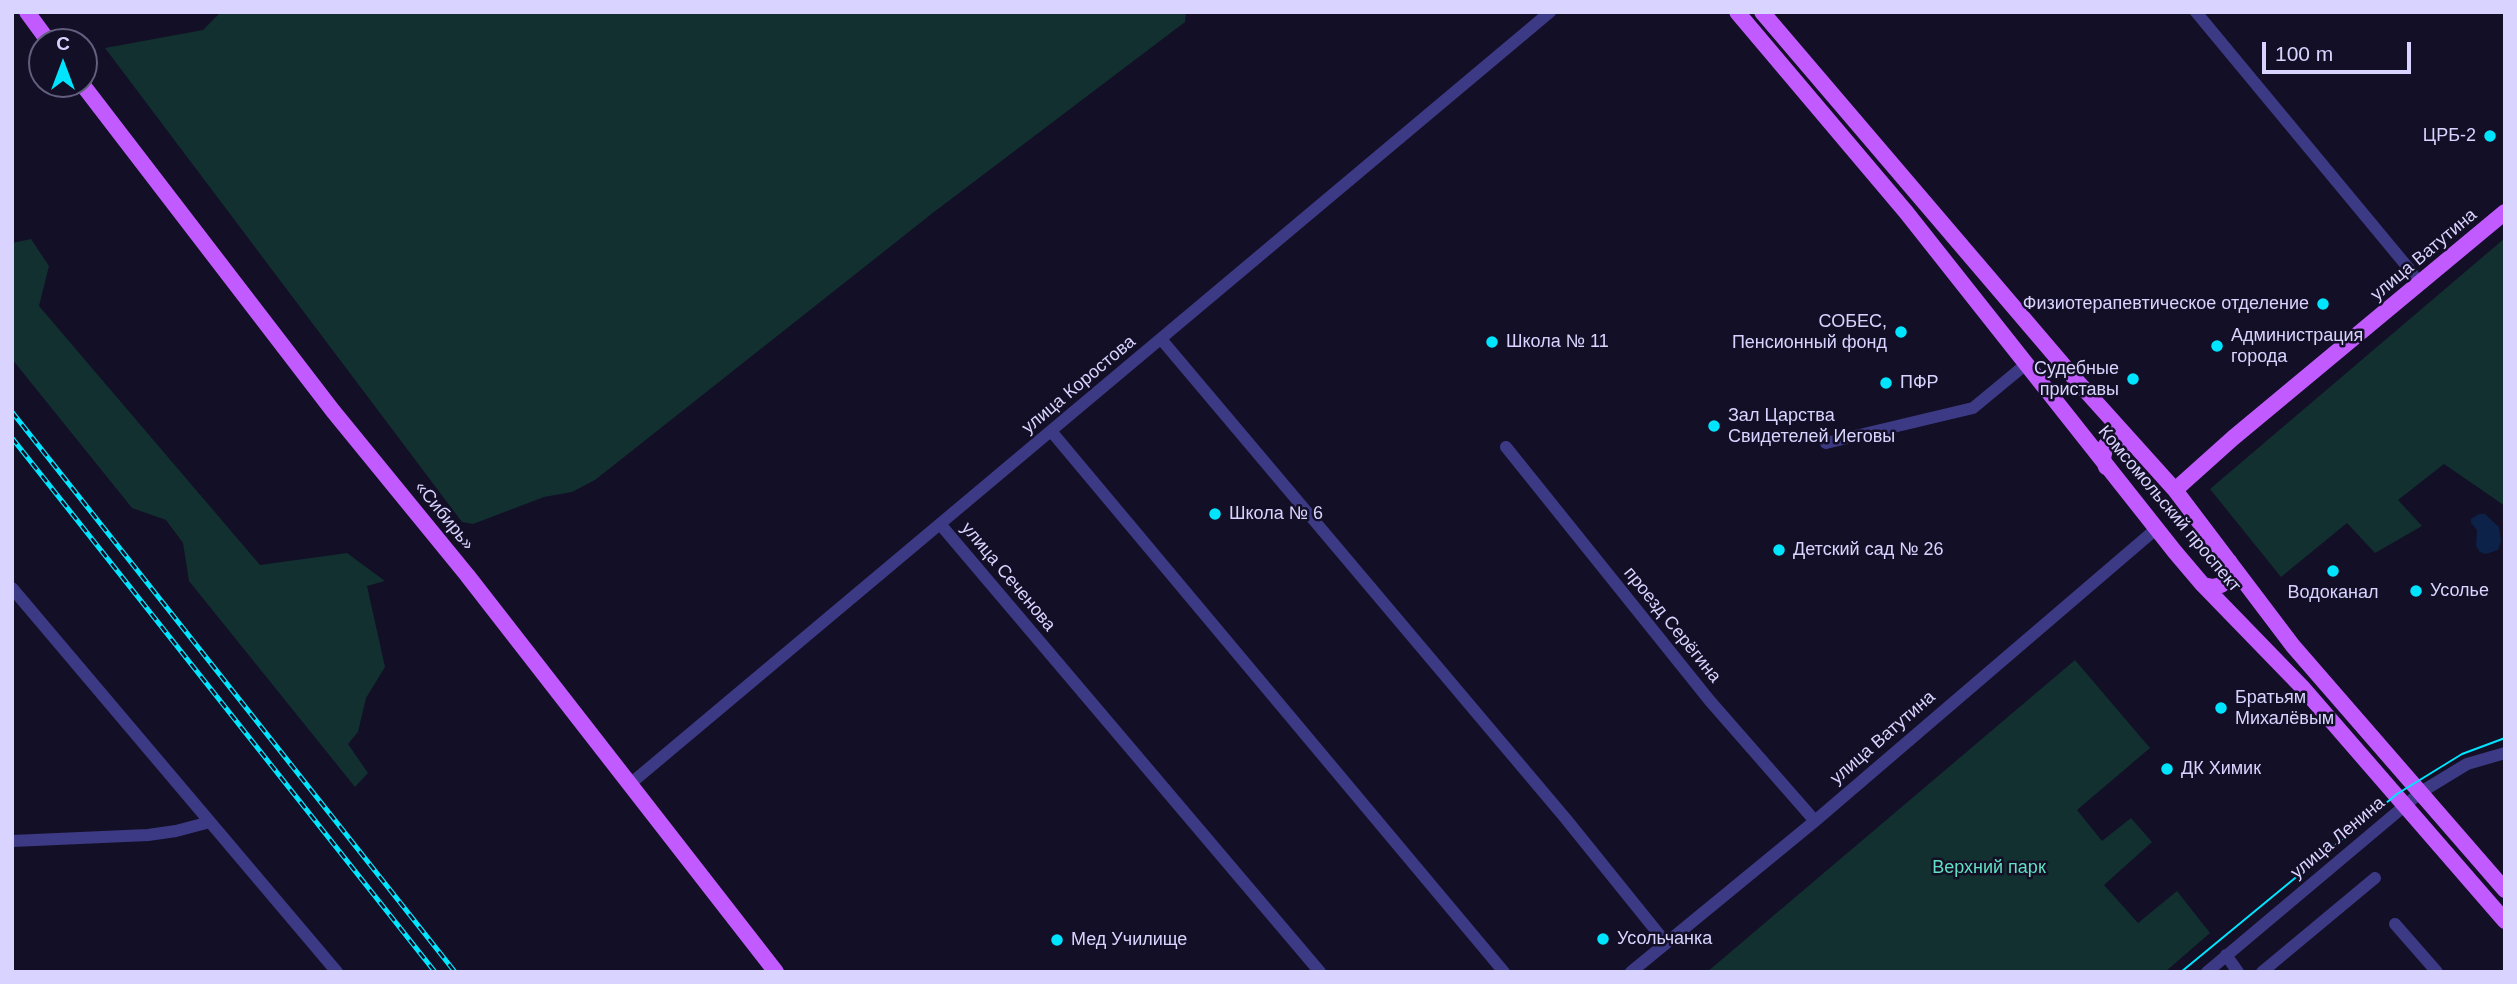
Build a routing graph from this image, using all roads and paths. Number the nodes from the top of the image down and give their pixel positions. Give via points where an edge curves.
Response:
1 (27, 12) edge
2 (1550, 12) edge
3 (1737, 12) edge
4 (1762, 12) edge
5 (2196, 12) edge
6 (39, 28) edge
7 (93, 98) edge
8 (2505, 212) edge
9 (2419, 284) junction
10 (1161, 339) junction
11 (2025, 365) dead end
12 (1051, 431) junction
13 (1826, 443) dead end
14 (2134, 445) junction
15 (1506, 447) dead end
16 (2106, 467) junction
17 (2175, 490) junction
18 (940, 524) junction
19 (2156, 529) junction
20 (2229, 561) junction
21 (2203, 584) junction
22 (12, 588) edge
23 (2505, 753) edge
24 (630, 784) junction
25 (2421, 792) junction
26 (2405, 804) junction
27 (1815, 821) junction
28 (210, 822) junction
29 (12, 841) edge
30 (2375, 878) dead end
31 (2505, 890) edge
32 (2505, 921) edge
33 (2395, 924) dead end
34 (1666, 943) junction
35 (2226, 955) junction
36 (337, 972) edge
37 (776, 972) edge
38 (1320, 972) edge
39 (1504, 972) edge
40 (1631, 972) edge
41 (2207, 972) edge
42 (2238, 972) edge
43 (2262, 972) edge
44 (2437, 972) edge

1 - 6 main road
2 - 10 street, улица Коростова
3 - 16 main road, Комсомольский проспект via 1906,212
4 - 14 main road, Комсомольский проспект
5 - 9 street
7 - 24 main road, «Сибирь» via 333,411
8 - 9 main road, улица Ватутина
9 - 17 main road, улица Ватутина
10 - 12 street, улица Коростова
10 - 34 street
11 - 13 street via 1973,408
12 - 18 street, улица Коростова
12 - 39 street
14 - 16 main road via 2123,440 2106,445
14 - 17 main road, Комсомольский проспект
15 - 27 street, проезд Серёгина via 1710,701
16 - 19 main road, Комсомольский проспект
17 - 20 main road, Комсомольский проспект
18 - 24 street, улица Коростова
18 - 38 street, улица Сеченова
19 - 21 main road, Комсомольский проспект
19 - 27 street, улица Ватутина
20 - 21 main road via 2228,580 2221,585
20 - 25 main road, Комсомольский проспект via 2293,646
21 - 26 main road, Комсомольский проспект
22 - 28 street
23 - 25 street, улица Ленина via 2467,764
24 - 37 main road, «Сибирь»
25 - 26 street, улица Ленина
25 - 31 main road, Комсомольский проспект
26 - 32 main road, Комсомольский проспект
26 - 35 street, улица Ленина
27 - 34 street, улица Ватутина
28 - 29 street via 148,835
28 - 36 street
30 - 43 street
33 - 44 street
34 - 40 street, улица Ватутина
35 - 41 street, улица Ленина
35 - 42 street

